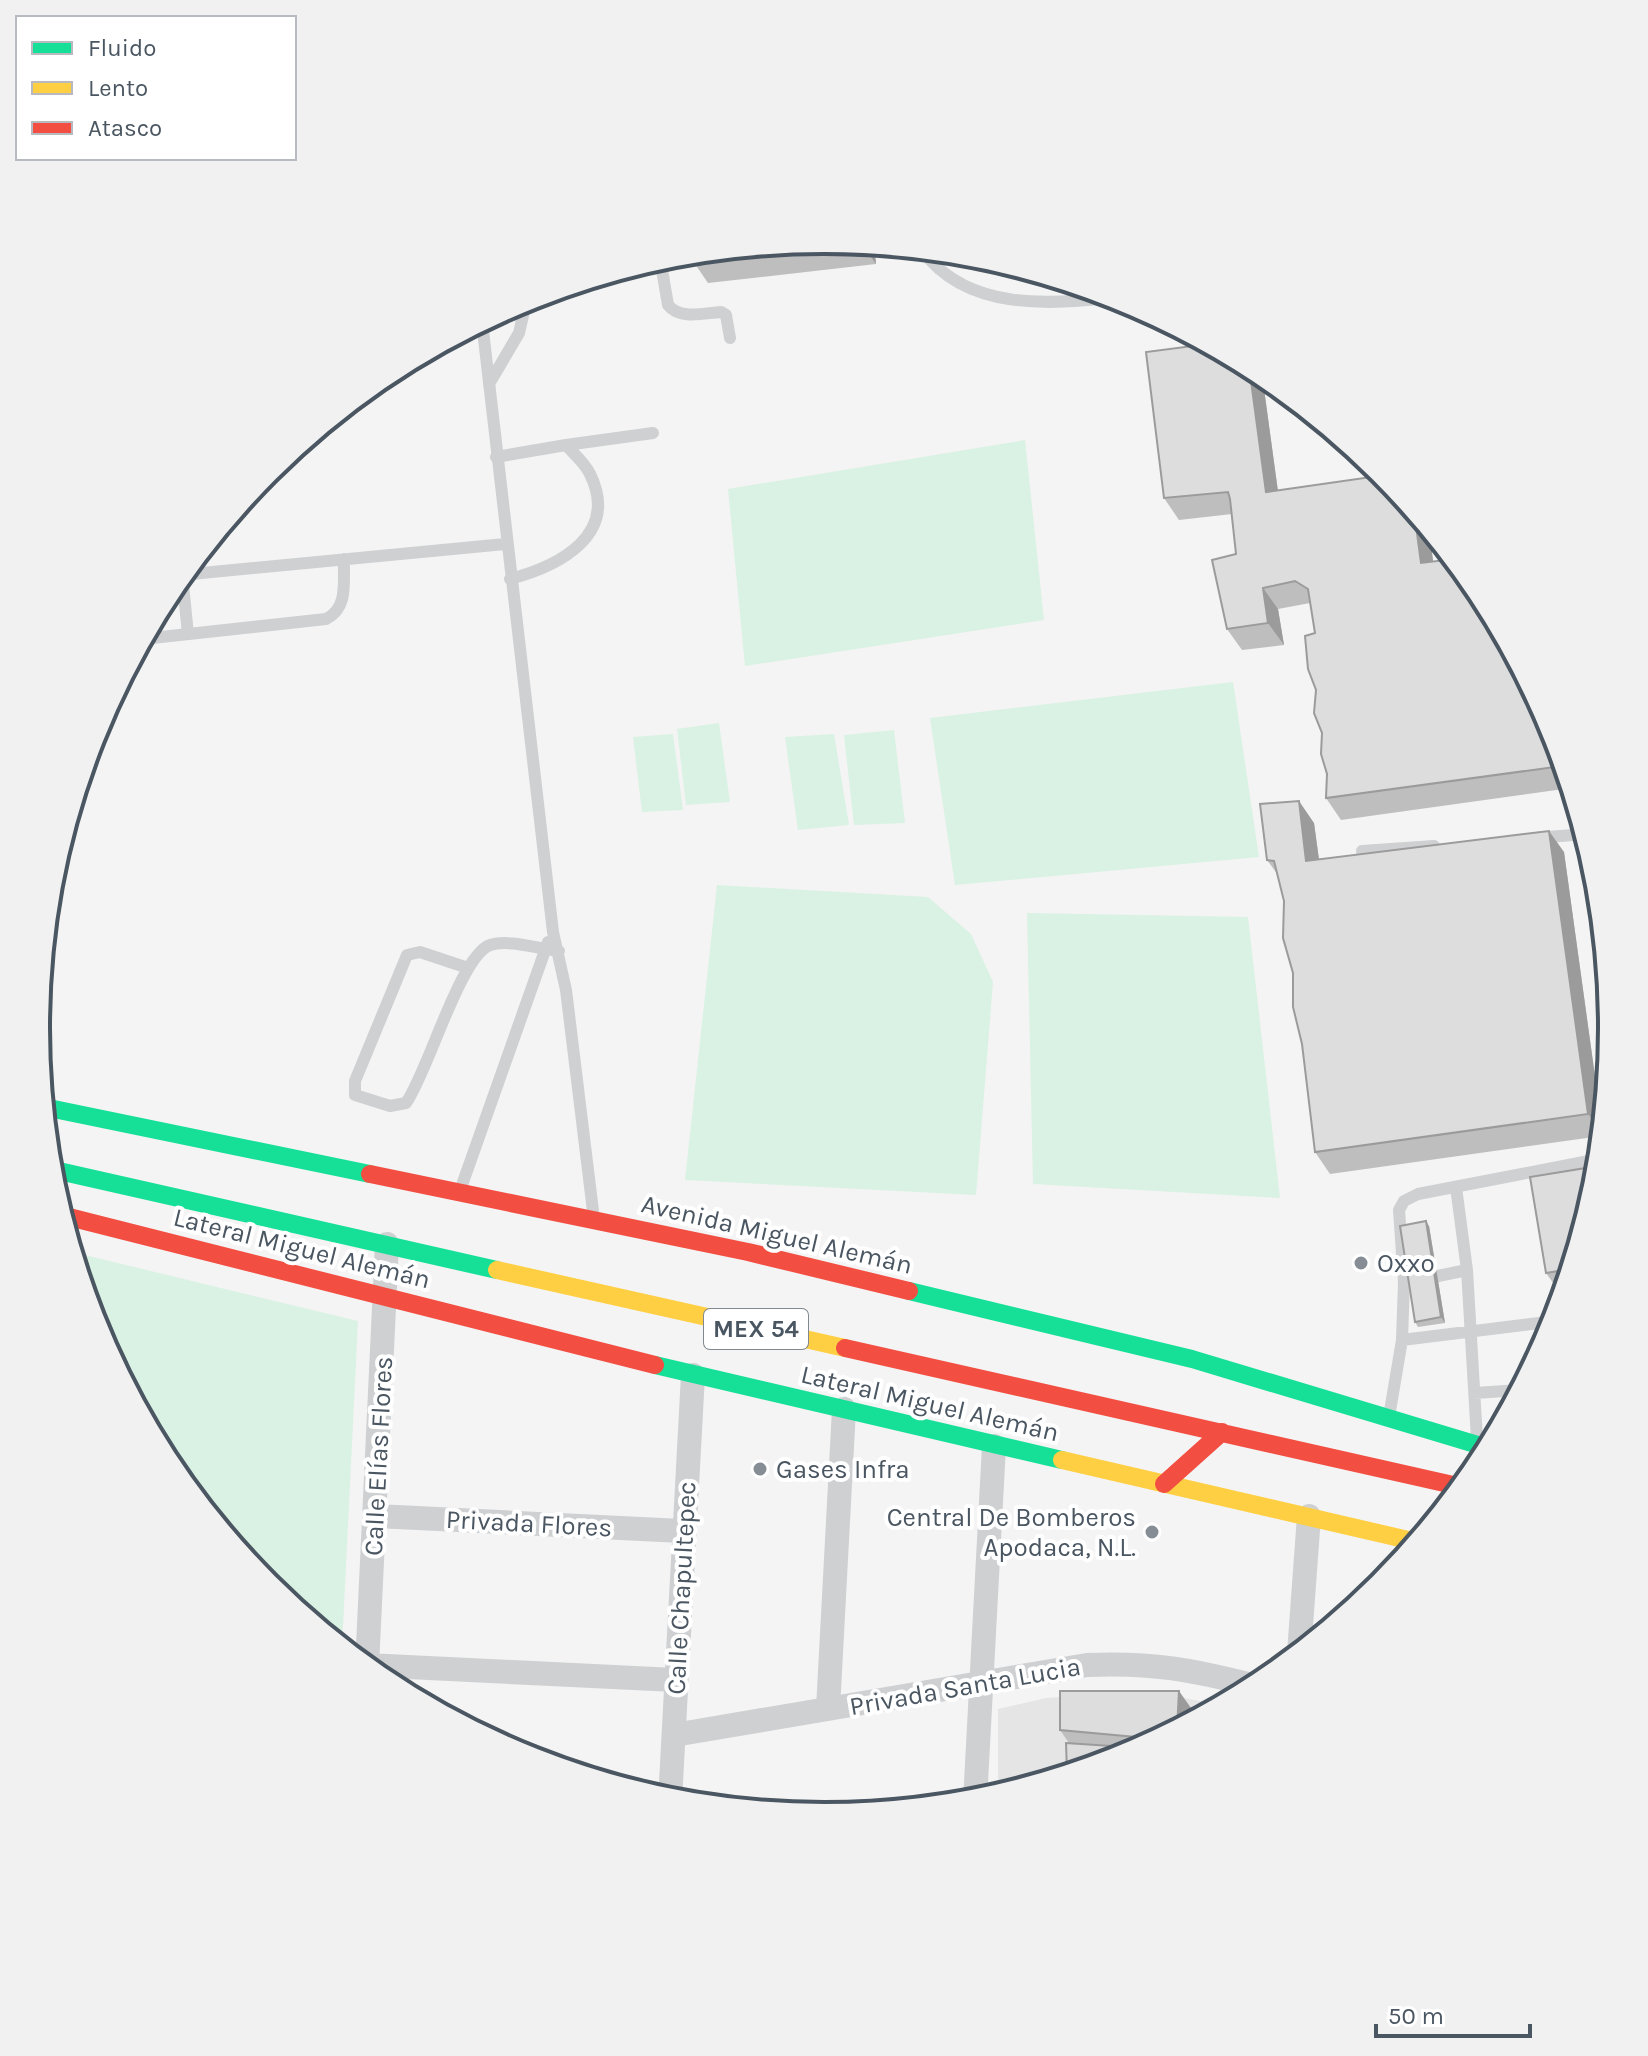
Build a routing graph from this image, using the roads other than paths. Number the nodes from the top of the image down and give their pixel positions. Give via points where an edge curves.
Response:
1 (935, 263) edge
2 (662, 271) edge
3 (1087, 300) edge
4 (523, 315) edge
5 (483, 333) edge
6 (730, 338) dead end
7 (489, 384) junction
8 (653, 433) dead end
9 (566, 445) junction
10 (496, 457) junction
11 (505, 544) junction
12 (344, 559) junction
13 (198, 573) edge
14 (510, 579) junction
15 (183, 594) edge
16 (188, 634) junction
17 (156, 638) edge
18 (1574, 835) edge
19 (1521, 839) edge
20 (1442, 845) edge
21 (1362, 851) edge
22 (553, 932) junction
23 (544, 950) junction
24 (559, 951) junction
25 (468, 968) junction
26 (55, 1109) edge
27 (1586, 1162) edge
28 (64, 1172) edge
29 (1456, 1187) junction
30 (461, 1190) junction
31 (74, 1218) edge
32 (594, 1219) junction
33 (387, 1244) junction
34 (1467, 1270) junction
35 (1438, 1276) edge
36 (385, 1295) junction
37 (1539, 1323) edge
38 (1470, 1331) junction
39 (1402, 1340) junction
40 (693, 1375) junction
41 (1507, 1391) edge
42 (1475, 1393) junction
43 (844, 1409) junction
44 (1389, 1419) junction
45 (1222, 1432) junction
46 (1481, 1436) edge
47 (1476, 1445) edge
48 (994, 1446) junction
49 (1164, 1484) junction
50 (1449, 1484) edge
51 (376, 1516) junction
52 (1309, 1516) junction
53 (682, 1531) junction
54 (1405, 1539) edge
55 (1300, 1638) edge
56 (368, 1653) edge
57 (387, 1667) edge
58 (675, 1680) junction
59 (984, 1682) junction
60 (1238, 1682) edge
61 (828, 1709) junction
62 (674, 1735) junction
63 (671, 1787) edge
64 (976, 1787) edge

1 - 3 lane via 994,297 1058,304
2 - 6 lane via 672,311 721,312
4 - 7 lane via 519,333
5 - 7 lane
7 - 10 lane
8 - 9 lane
9 - 10 lane
9 - 14 lane via 589,471 599,500 593,527 572,553 548,569
10 - 11 lane
11 - 12 lane
11 - 14 lane
12 - 13 lane
12 - 16 lane via 343,600 326,619
14 - 22 lane
15 - 16 lane
16 - 17 lane
18 - 19 lane
20 - 21 lane
22 - 23 lane
22 - 24 lane
23 - 24 lane
23 - 25 lane via 488,946
23 - 30 lane
24 - 32 lane
25 - 25 lane via 406,1103 390,1106 355,1095 355,1081 407,955 420,952
26 - 30 main road, Avenida Miguel Alemán
27 - 29 lane
28 - 33 main road, MEX 54
29 - 34 lane
29 - 39 lane via 1404,1201 1398,1228 1408,1282
30 - 32 main road, Avenida Miguel Alemán
31 - 36 main road, Lateral Miguel Alemán
32 - 44 main road, Avenida Miguel Alemán via 1192,1359
33 - 36 street, Calle Elías Flores
33 - 45 main road, MEX 54
34 - 35 lane
34 - 38 lane
36 - 40 main road, Lateral Miguel Alemán
36 - 51 street, Calle Elías Flores
37 - 38 lane
38 - 39 lane
38 - 42 lane
39 - 44 lane
40 - 43 main road, Lateral Miguel Alemán
40 - 53 street, Calle Chapultepec
41 - 42 lane
42 - 46 lane
43 - 48 main road, Lateral Miguel Alemán
43 - 61 street
44 - 47 main road, Avenida Miguel Alemán
45 - 49 main road
45 - 50 main road, MEX 54
48 - 49 main road, Lateral Miguel Alemán
48 - 59 street
49 - 52 main road, Lateral Miguel Alemán
51 - 53 street, Privada Flores
51 - 56 street, Calle Elías Flores
52 - 54 main road, Lateral Miguel Alemán
52 - 55 street
53 - 58 street, Calle Chapultepec
57 - 58 street
58 - 62 street, Calle Chapultepec
59 - 60 street, Privada Santa Lucia via 1087,1665 1136,1663 1181,1667
59 - 61 street, Privada Santa Lucia
59 - 64 street
61 - 62 street, Privada Santa Lucia
62 - 63 street, Calle Chapultepec

